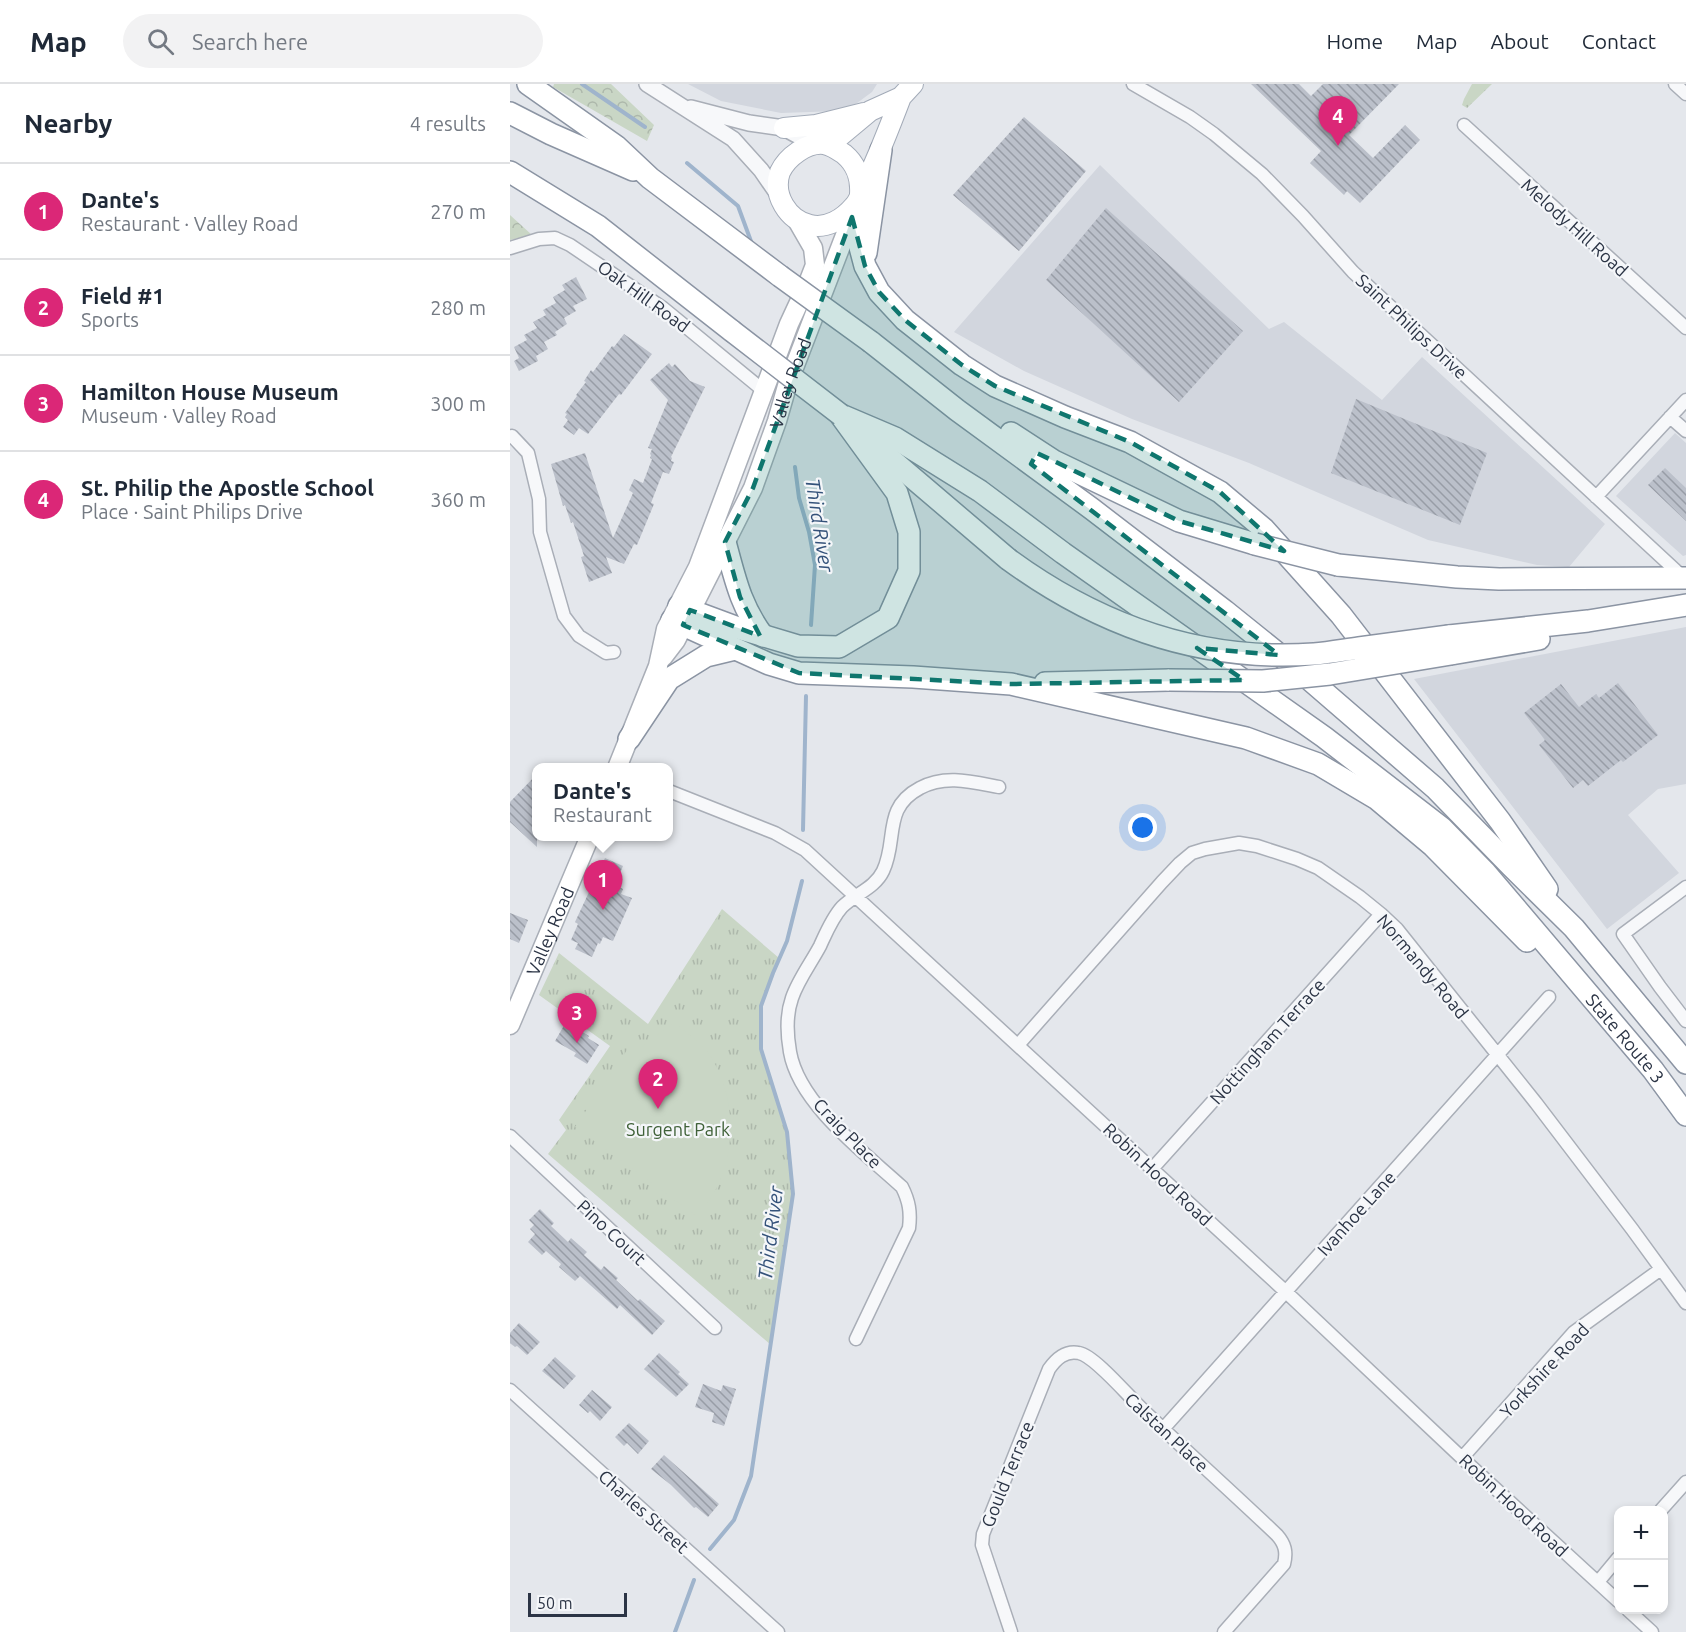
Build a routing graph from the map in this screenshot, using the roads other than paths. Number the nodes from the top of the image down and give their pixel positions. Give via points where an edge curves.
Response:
1 (528, 84) edge
2 (647, 84) edge
3 (1133, 84) edge
4 (1675, 84) edge
5 (907, 91) edge
6 (1686, 94) edge
7 (680, 106) junction
8 (870, 111) junction
9 (510, 113) edge
10 (1464, 125) dead end
11 (784, 128) junction
12 (819, 144) junction
13 (881, 150) junction
14 (510, 172) edge
15 (650, 178) junction
16 (779, 196) junction
17 (856, 205) junction
18 (798, 222) junction
19 (510, 248) edge
20 (865, 266) junction
21 (1686, 328) edge
22 (871, 342) junction
23 (764, 391) junction
24 (1686, 400) edge
25 (841, 415) junction
26 (1670, 417) junction
27 (1686, 431) edge
28 (512, 436) dead end
29 (1596, 497) junction
30 (725, 542) junction
31 (1685, 578) edge
32 (1686, 605) edge
33 (681, 615) junction
34 (763, 636) junction
35 (1450, 645) junction
36 (735, 649) junction
37 (615, 652) dead end
38 (1011, 684) junction
39 (629, 739) junction
40 (619, 763) edge
41 (999, 787) dead end
42 (673, 793) edge
43 (588, 841) edge
44 (1686, 887) edge
45 (856, 896) junction
46 (1381, 914) junction
47 (1574, 928) junction
48 (1561, 962) junction
49 (515, 997) edge
50 (1550, 997) dead end
51 (1686, 1021) edge
52 (510, 1025) edge
53 (1018, 1045) junction
54 (1498, 1055) junction
55 (1686, 1063) edge
56 (1686, 1115) edge
57 (510, 1136) edge
58 (1152, 1169) junction
59 (1661, 1269) junction
60 (1286, 1292) junction
61 (1686, 1303) edge
62 (715, 1328) dead end
63 (856, 1339) dead end
64 (1061, 1356) joint
65 (510, 1390) edge
66 (1163, 1429) junction
67 (1462, 1458) junction
68 (1686, 1482) edge
69 (1665, 1506) edge
70 (1616, 1560) edge
71 (1598, 1582) junction
72 (1614, 1597) edge
73 (1632, 1614) edge
74 (778, 1632) edge
75 (1011, 1632) edge
76 (1224, 1632) edge
77 (1652, 1632) edge

1 - 15 highway via 616,146
2 - 7 street
3 - 29 street, Saint Philips Drive via 1215,134 1253,167 1353,272
4 - 6 street
5 - 8 main road, Valley Road
5 - 13 main road, Valley Road
7 - 11 street
7 - 16 street via 733,139
8 - 11 main road via 816,125
8 - 12 main road, Valley Road via 840,136
9 - 15 highway
10 - 21 street, Melody Hill Road
11 - 12 street
12 - 16 main road via 803,148 786,163 780,173
12 - 17 main road via 836,148 853,163 861,182
13 - 17 main road, Valley Road
13 - 20 highway
14 - 25 highway, bridge via 598,226
15 - 22 highway, bridge
16 - 18 main road
17 - 18 main road via 824,226
17 - 20 highway
17 - 30 main road, Valley Road via 753,488
18 - 23 main road, Valley Road via 813,248 815,265
19 - 23 street, Oak Hill Road via 555,238 570,245 663,308
20 - 47 highway via 879,292 905,320 962,365 995,386 1130,442 1220,492 1264,529 1348,624 1494,813
22 - 31 highway, bridge via 1054,461 1179,521 1255,544 1338,565 1456,577
22 - 47 highway via 1302,673 1435,788
23 - 33 main road, Valley Road
24 - 26 street
25 - 34 highway via 897,493 909,532 909,571 888,618 839,647 798,646
25 - 35 highway, bridge via 1008,559 1056,592 1108,618 1163,638 1253,654
25 - 48 highway, State Route 3 via 895,438 980,491 1342,751 1442,828
26 - 27 street
26 - 29 street
28 - 37 street via 528,453 539,499 540,532 564,616 579,636 606,653
29 - 31 street, Saint Philips Drive
30 - 33 main road, Valley Road
30 - 34 highway via 740,597
32 - 35 highway
33 - 34 highway
33 - 36 highway
33 - 39 main road, Valley Road via 676,640 660,661
35 - 38 highway, bridge via 1330,674 1263,681
36 - 38 highway via 799,673
36 - 39 highway via 706,656 669,679
38 - 48 highway via 1246,738 1318,764 1377,799 1433,846 1531,945
39 - 40 main road, Valley Road
41 - 45 street, Craig Place via 946,780 919,788 908,796 894,816 882,873
42 - 45 street, Robin Hood Road via 775,833 805,850
43 - 49 main road, Valley Road
44 - 51 street via 1623,934
45 - 53 street, Robin Hood Road
45 - 63 street, Craig Place via 842,908 800,981 792,999 788,1034 790,1055 798,1075 818,1106 902,1187 908,1199 909,1228
46 - 53 street, Normandy Road via 1318,868 1257,846 1239,843 1192,853
46 - 54 street, Normandy Road
46 - 58 street, Nottingham Terrace
47 - 55 highway, State Route 3
48 - 56 highway, State Route 3
49 - 52 main road, Valley Road
50 - 54 street, Ivanhoe Lane
53 - 58 street, Robin Hood Road
54 - 59 street, Normandy Road
54 - 60 street, Ivanhoe Lane
57 - 62 street, Pino Court
58 - 60 street, Robin Hood Road
59 - 61 street, Normandy Road
59 - 67 street, Yorkshire Road via 1574,1332
60 - 66 street, Ivanhoe Lane
60 - 67 street, Robin Hood Road
64 - 66 street, Calstan Place via 1078,1353 1091,1359
64 - 75 street, Gould Terrace via 1049,1369 983,1534 982,1545
65 - 74 street, Charles Street
66 - 76 street, Calstan Place via 1284,1545 1284,1564
67 - 71 street, Robin Hood Road
68 - 69 street
70 - 71 street
71 - 72 street, Robin Hood Road
73 - 77 street

